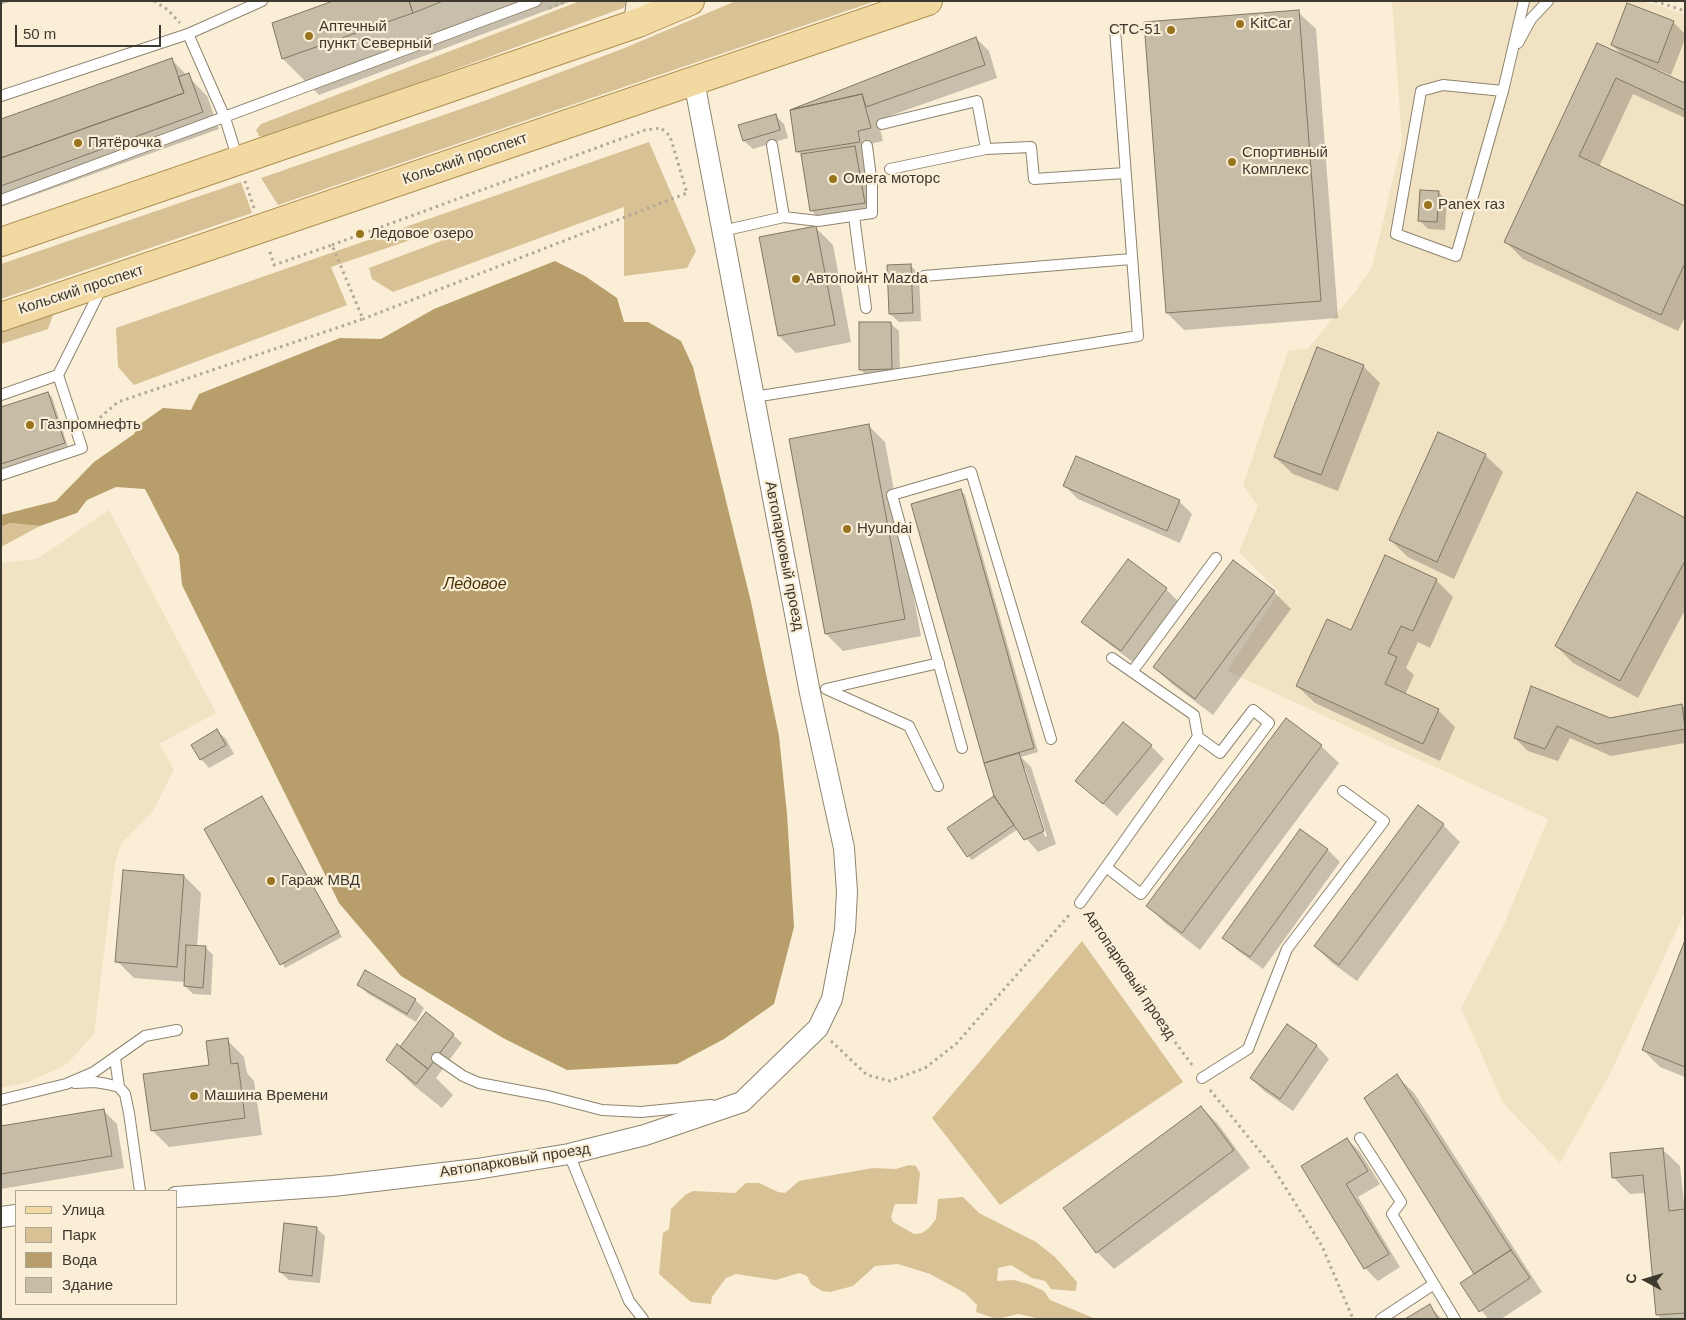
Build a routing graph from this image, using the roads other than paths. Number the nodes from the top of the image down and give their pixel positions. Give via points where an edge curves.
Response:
1 (262, 1) edge
2 (536, 1) edge
3 (690, 1) edge
4 (928, 1) edge
5 (1524, 1) edge
6 (1548, 1) edge
7 (640, 12) edge
8 (1115, 29) dead end
9 (188, 34) junction
10 (1510, 57) junction
11 (694, 81) junction
12 (1502, 91) junction
13 (1, 96) edge
14 (226, 118) junction
15 (882, 124) dead end
16 (772, 145) dead end
17 (867, 146) dead end
18 (986, 149) junction
19 (239, 161) junction
20 (890, 169) dead end
21 (1125, 173) junction
22 (1, 200) edge
23 (854, 216) junction
24 (784, 217) junction
25 (722, 231) junction
26 (1, 242) edge
27 (1131, 259) junction
28 (924, 276) dead end
29 (104, 283) junction
30 (866, 308) dead end
31 (1, 317) edge
32 (58, 375) junction
33 (1, 395) edge
34 (754, 397) junction
35 (1, 475) edge
36 (1216, 558) dead end
37 (1112, 658) dead end
38 (939, 664) junction
39 (1132, 672) junction
40 (818, 691) junction
41 (1198, 737) junction
42 (1051, 739) dead end
43 (962, 748) dead end
44 (938, 786) dead end
45 (1343, 791) dead end
46 (1106, 867) junction
47 (1080, 903) road end
48 (177, 1030) dead end
49 (115, 1058) junction
50 (438, 1058) dead end
51 (1202, 1078) road end
52 (66, 1084) junction
53 (119, 1087) junction
54 (1, 1100) edge
55 (742, 1102) junction
56 (1360, 1138) dead end
57 (569, 1154) junction
58 (140, 1190) edge
59 (178, 1197) edge
60 (15, 1215) edge
61 (1, 1217) edge
62 (1434, 1284) junction
63 (643, 1319) edge
64 (1381, 1319) edge
65 (1455, 1319) edge

1 - 9 lane
2 - 14 lane
3 - 7 main road
4 - 11 main road, Кольский проспект
5 - 10 lane
6 - 10 lane via 1530,19
7 - 19 main road
8 - 21 lane
9 - 13 lane
9 - 14 lane
10 - 12 lane
11 - 25 street, Автопарковый проезд
11 - 29 main road, Кольский проспект
12 - 12 lane via 1443,86 1421,91 1396,234 1456,256
14 - 19 lane
14 - 22 lane
15 - 18 lane via 978,101
16 - 24 lane
17 - 23 lane via 872,213
18 - 20 lane
18 - 21 lane via 1031,147 1034,179
19 - 26 main road
21 - 27 lane
23 - 24 lane via 818,221
23 - 30 lane
24 - 25 lane
25 - 34 street, Автопарковый проезд
27 - 28 lane
27 - 34 lane via 1138,336
29 - 31 main road, Кольский проспект
29 - 32 lane
32 - 33 lane
32 - 35 lane via 82,448
34 - 40 street, Автопарковый проезд
36 - 39 lane
37 - 39 lane
38 - 40 lane
38 - 42 lane via 892,495 971,472
38 - 43 lane
39 - 41 lane via 1194,715
40 - 44 lane via 909,726
40 - 55 street, Автопарковый проезд via 844,848 845,930 832,999 818,1028
41 - 46 lane
41 - 46 lane via 1220,753 1253,710 1269,723 1141,894
45 - 51 lane via 1384,821 1287,949 1248,1049
46 - 47 lane
48 - 49 lane via 145,1036
49 - 52 lane via 94,1072
49 - 53 lane
50 - 55 lane via 479,1083 602,1110 641,1112
52 - 53 lane via 95,1082
52 - 54 lane
53 - 58 lane via 130,1113
55 - 57 street, Автопарковый проезд via 645,1135
56 - 62 lane via 1401,1202 1392,1214
57 - 59 street, Автопарковый проезд via 477,1169 333,1186
57 - 63 lane via 629,1301
60 - 61 street
62 - 64 lane
62 - 65 lane

